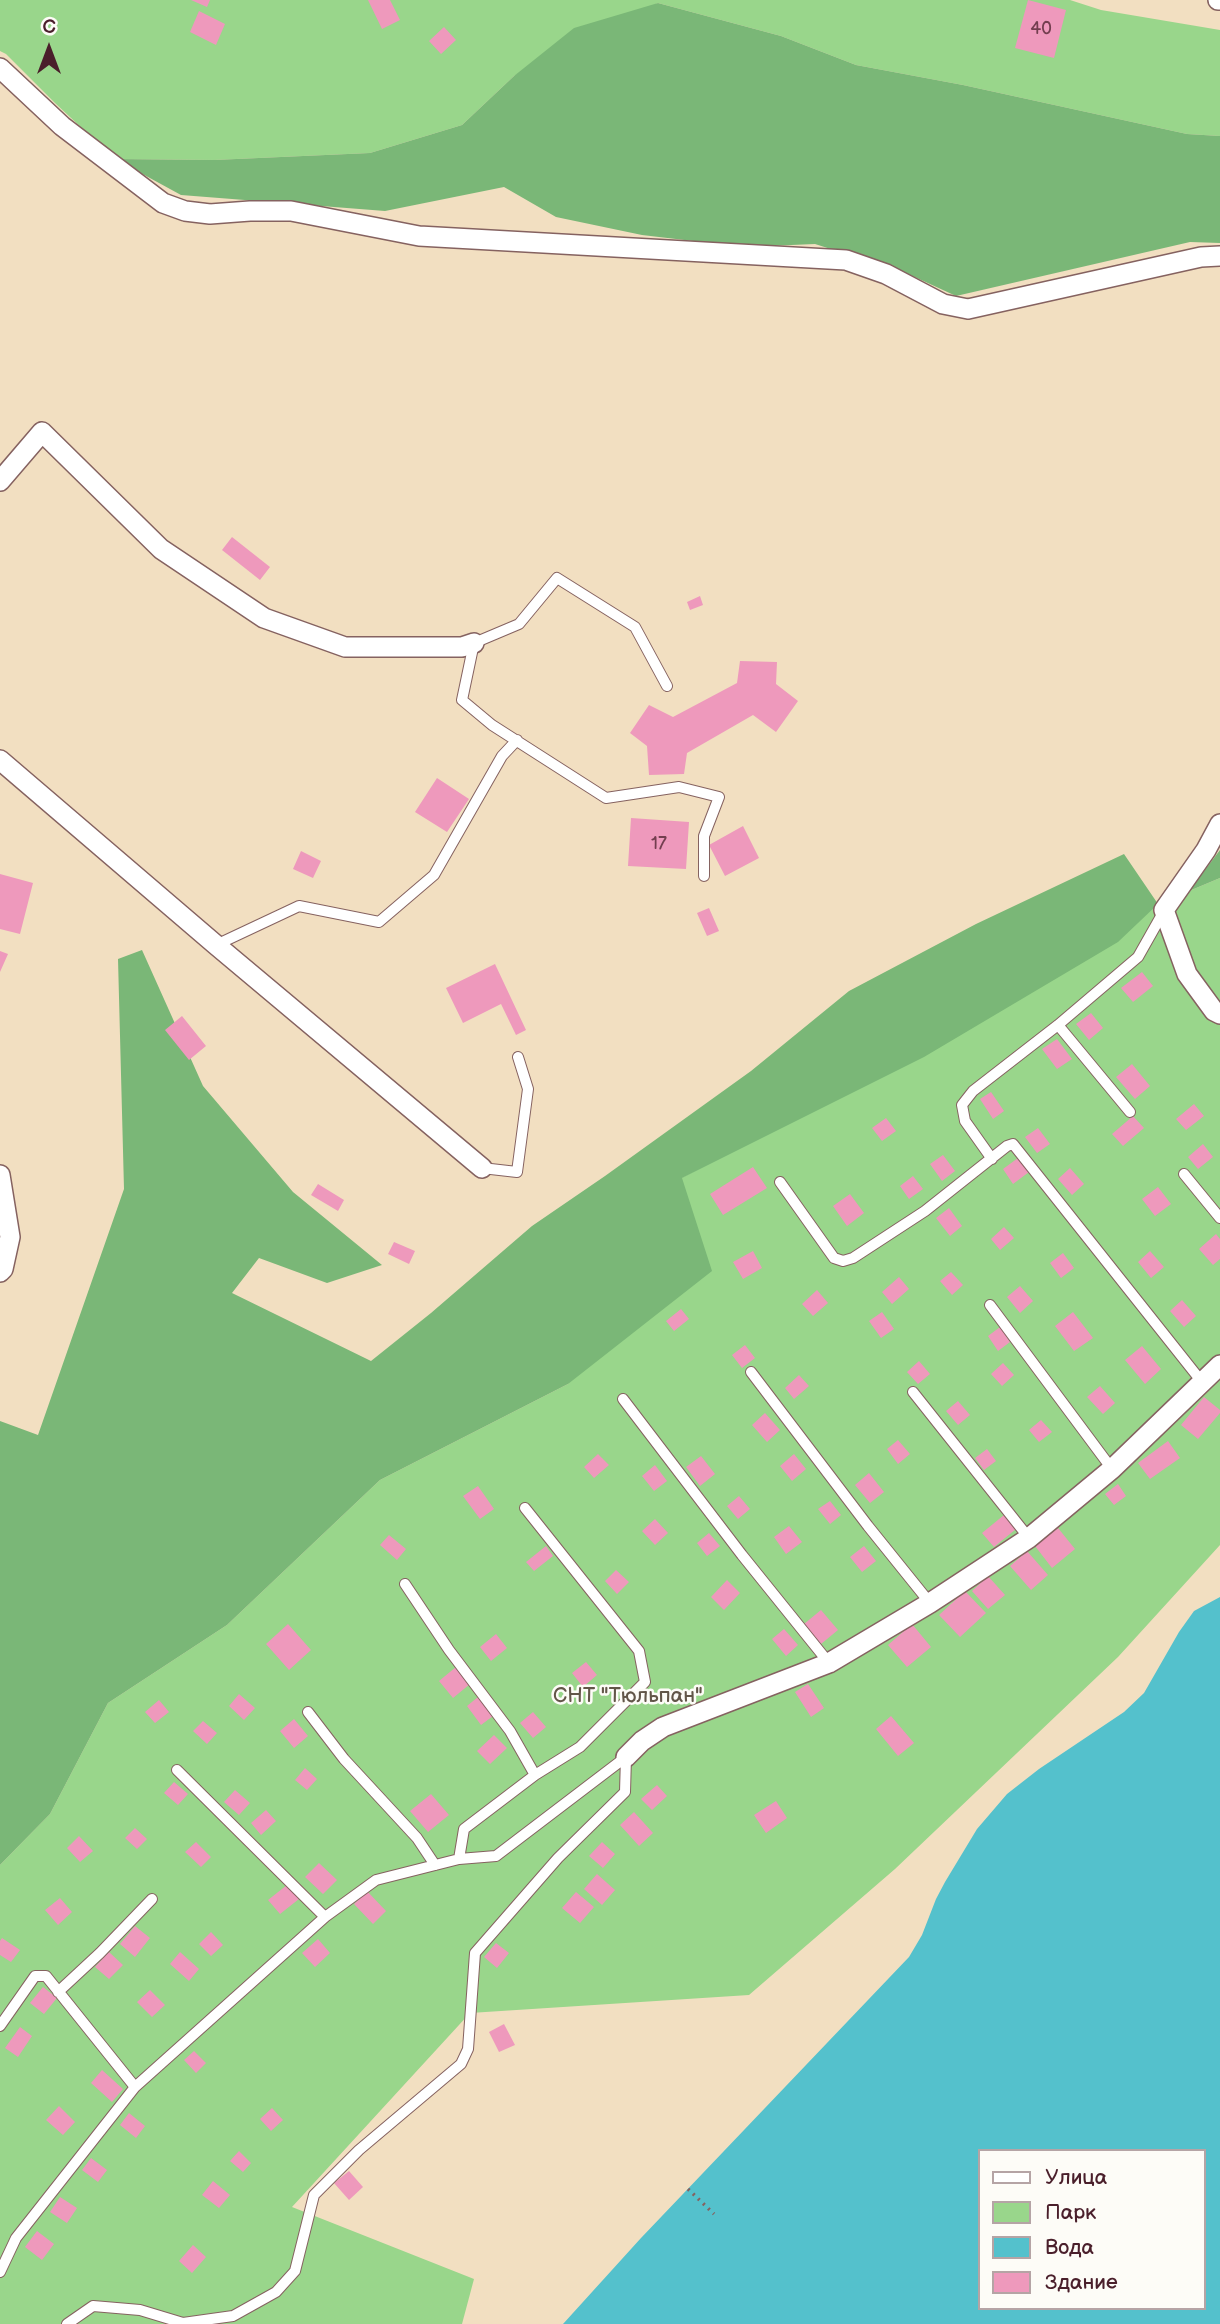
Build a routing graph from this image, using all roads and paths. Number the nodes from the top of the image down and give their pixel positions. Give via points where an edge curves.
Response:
1 (0, 68) edge
2 (1220, 257) edge
3 (0, 481) edge
4 (474, 643) junction
5 (667, 686) dead end
6 (517, 740) junction
7 (0, 760) edge
8 (1220, 824) edge
9 (704, 876) dead end
10 (1164, 910) junction
11 (216, 945) junction
12 (1220, 1014) edge
13 (1058, 1025) junction
14 (518, 1056) dead end
15 (1130, 1112) dead end
16 (992, 1159) junction
17 (482, 1168) joint
18 (1184, 1174) dead end
19 (0, 1175) edge
20 (780, 1182) dead end
21 (1220, 1218) edge
22 (0, 1272) edge
23 (990, 1305) dead end
24 (1220, 1365) edge
25 (751, 1372) dead end
26 (1203, 1383) junction
27 (913, 1392) dead end
28 (623, 1399) dead end
29 (1112, 1469) junction
30 (525, 1508) dead end
31 (1029, 1538) junction
32 (405, 1584) dead end
33 (930, 1603) junction
34 (829, 1663) junction
35 (308, 1712) dead end
36 (626, 1757) junction
37 (177, 1770) dead end
38 (535, 1775) junction
39 (459, 1859) junction
40 (435, 1865) junction
41 (152, 1899) dead end
42 (326, 1917) junction
43 (58, 1992) junction
44 (0, 2026) edge
45 (135, 2087) junction
46 (688, 2189) dead end
47 (714, 2214) dead end
48 (0, 2272) edge
49 (67, 2324) edge

1 - 2 street via 62,126 163,202 186,211 291,211 419,236 846,260 886,274 943,304 968,309 1202,257
3 - 4 street via 42,432 161,549 264,618 345,646 462,647
4 - 5 lane via 519,624 557,578 635,627
4 - 6 lane via 462,700
6 - 9 lane via 606,799 679,788 719,797 704,836
6 - 11 lane via 502,756 434,875 379,922 299,906
7 - 11 street
8 - 10 street
10 - 12 street via 1187,974
10 - 13 lane via 1138,957
11 - 17 street
13 - 15 lane
13 - 16 lane via 973,1091 962,1105 965,1121
14 - 17 lane via 527,1089 517,1172
16 - 20 lane via 925,1211 843,1261 834,1258
16 - 26 lane via 1013,1144
18 - 21 lane
19 - 22 street via 10,1237
23 - 29 lane
24 - 26 street
25 - 33 lane
26 - 29 street
27 - 31 lane
28 - 34 lane
29 - 31 street
30 - 38 lane via 639,1651 645,1682 580,1747
31 - 33 street
32 - 38 lane via 510,1731
33 - 34 street
34 - 36 street via 663,1727
35 - 40 lane
36 - 39 lane via 496,1856
36 - 49 lane via 625,1792 558,1858 475,1954 468,2049 461,2064 359,2150 314,2195 295,2271 276,2292 233,2316 183,2323 140,2310 93,2306
37 - 42 lane
38 - 39 lane via 464,1829
39 - 40 lane
40 - 42 lane via 376,1880
41 - 43 lane
42 - 45 lane
43 - 44 lane via 46,1976 35,1976
43 - 45 lane
45 - 48 lane via 16,2238
46 - 47 path

